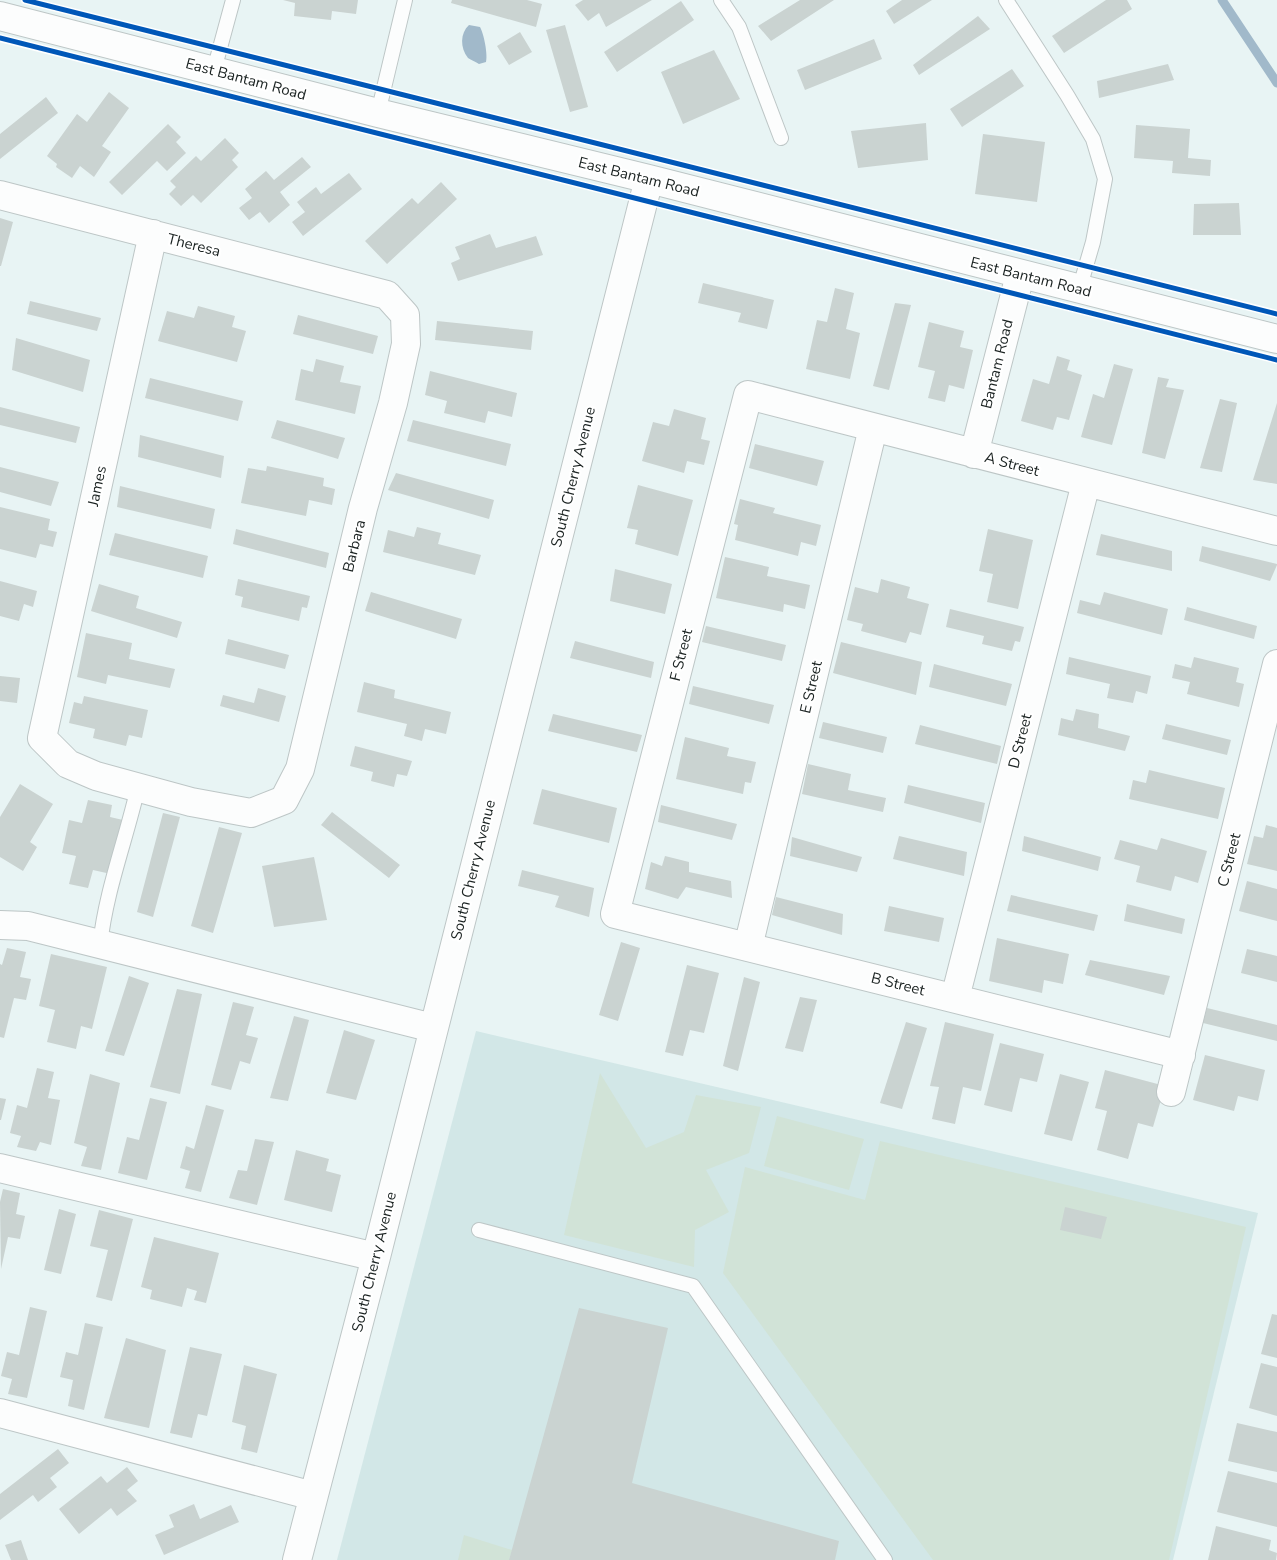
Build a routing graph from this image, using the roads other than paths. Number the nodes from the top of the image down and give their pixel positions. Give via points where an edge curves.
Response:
1 (232, 0) edge
2 (405, 0) edge
3 (721, 0) edge
4 (1006, 0) edge
5 (0, 16) edge
6 (214, 70) junction
7 (378, 113) junction
8 (782, 138) dead end
9 (649, 179) junction
10 (0, 195) edge
11 (153, 234) junction
12 (1020, 274) junction
13 (1079, 290) junction
14 (387, 295) joint
15 (1277, 339) edge
16 (748, 395) joint
17 (873, 428) junction
18 (974, 454) junction
19 (1086, 483) junction
20 (1277, 531) edge
21 (1277, 664) edge
22 (138, 787) junction
23 (615, 914) joint
24 (0, 925) edge
25 (100, 944) junction
26 (748, 947) junction
27 (955, 998) junction
28 (433, 1028) junction
29 (1181, 1055) junction
30 (1171, 1092) dead end
31 (0, 1168) edge
32 (480, 1230) dead end
33 (376, 1257) junction
34 (0, 1413) edge
35 (313, 1496) junction
36 (297, 1560) edge
37 (885, 1560) edge

1 - 6 lane
2 - 7 lane
3 - 8 lane via 739,27
4 - 13 lane via 1093,139 1105,179 1093,242
5 - 6 street, East Bantam Road
6 - 7 street, East Bantam Road
7 - 9 street, East Bantam Road
9 - 12 street, East Bantam Road
9 - 28 street, South Cherry Avenue
10 - 11 street, Theresa
11 - 14 street, Theresa
11 - 22 street, James via 42,738 68,764 96,776
12 - 13 street, East Bantam Road
12 - 18 street, Bantam Road
13 - 15 street, East Bantam Road
14 - 22 street, Barbara via 405,315 406,344 300,769 284,800 251,813 191,802
16 - 17 street, A Street
16 - 23 street, F Street
17 - 18 street, A Street
17 - 26 street, E Street
18 - 19 street, A Street
19 - 20 street, A Street
19 - 27 street, D Street
21 - 29 street, C Street
22 - 25 lane via 103,917
23 - 26 street, B Street
24 - 25 street via 28,926
25 - 28 street
26 - 27 street, B Street
27 - 29 street, B Street
28 - 33 street, South Cherry Avenue
29 - 30 street, C Street
31 - 33 street
32 - 37 lane via 693,1286
33 - 35 street, South Cherry Avenue
34 - 35 street
35 - 36 street, South Cherry Avenue

